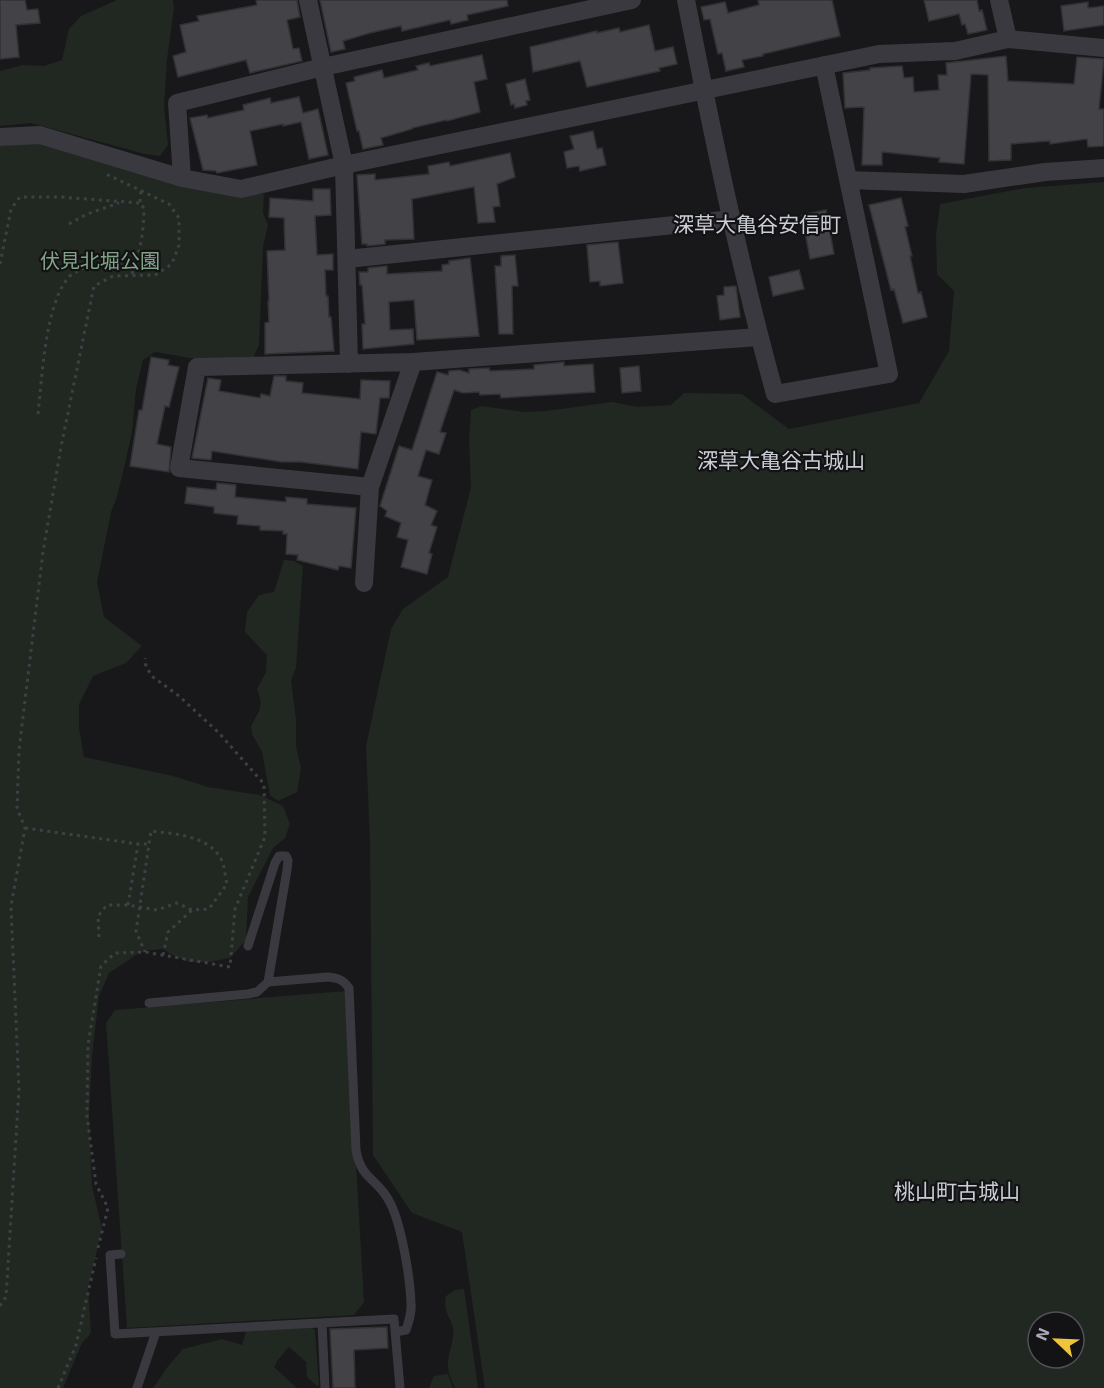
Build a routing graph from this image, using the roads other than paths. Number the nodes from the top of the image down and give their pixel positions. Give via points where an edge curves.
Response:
1 (308, 0) edge
2 (632, 0) edge
3 (686, 0) edge
4 (999, 0) edge
5 (1008, 39) junction
6 (1104, 48) edge
7 (824, 65) junction
8 (323, 67) junction
9 (703, 90) junction
10 (0, 137) edge
11 (344, 165) junction
12 (1104, 168) edge
13 (182, 178) junction
14 (848, 180) junction
15 (732, 219) junction
16 (346, 259) junction
17 (759, 337) junction
18 (413, 362) junction
19 (349, 364) junction
20 (370, 487) junction
21 (364, 583) dead end
22 (248, 946) dead end
23 (268, 982) junction
24 (149, 1003) dead end
25 (120, 1254) dead end
26 (322, 1323) junction
27 (156, 1332) junction
28 (395, 1332) junction
29 (137, 1388) edge
30 (325, 1388) edge
31 (400, 1388) edge

1 - 8 street
2 - 8 street
3 - 9 street
4 - 5 street
5 - 6 street
5 - 7 street via 955,51 879,54
7 - 9 street
7 - 14 street
8 - 11 street
8 - 13 street via 177,103
9 - 11 street
9 - 15 street
10 - 13 street via 40,135
11 - 13 street via 241,189
11 - 16 street
12 - 14 street via 964,184
14 - 17 street via 889,374 775,394
15 - 16 street
15 - 17 street
16 - 19 street
17 - 18 street
18 - 19 street
18 - 20 street
19 - 20 street via 197,368 179,468
20 - 21 street
22 - 23 lane via 275,864 279,856 286,856
23 - 24 lane via 248,994
23 - 28 lane via 328,976 345,982 349,988 359,1165 390,1202 410,1292 406,1330
25 - 27 lane via 110,1255 115,1334
26 - 27 lane
26 - 28 lane via 394,1319
26 - 30 lane
27 - 29 lane
28 - 31 lane

